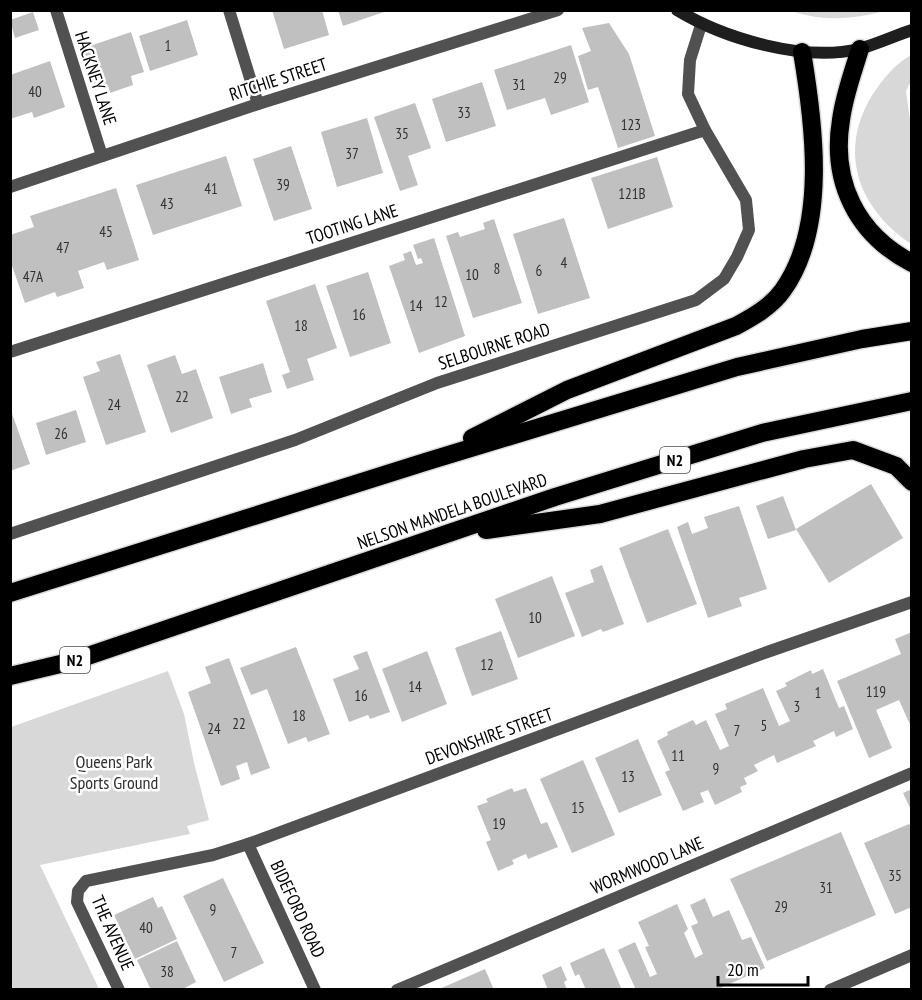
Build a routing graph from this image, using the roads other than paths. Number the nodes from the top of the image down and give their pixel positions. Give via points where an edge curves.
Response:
1 (56, 10) edge
2 (229, 10) edge
3 (558, 10) edge
4 (677, 10) edge
5 (701, 25) junction
6 (912, 30) edge
7 (860, 49) junction
8 (802, 52) junction
9 (258, 104) junction
10 (705, 130) junction
11 (102, 156) junction
12 (10, 187) edge
13 (912, 263) edge
14 (912, 331) edge
15 (10, 352) edge
16 (912, 401) edge
17 (425, 462) junction
18 (912, 482) edge
19 (10, 534) edge
20 (443, 537) junction
21 (10, 593) edge
22 (912, 602) edge
23 (10, 676) edge
24 (912, 773) edge
25 (248, 844) junction
26 (78, 891) joint
27 (912, 955) edge
28 (119, 990) edge
29 (315, 990) edge
30 (397, 990) edge
31 (830, 990) edge

1 - 11 street, HACKNEY LANE
2 - 9 street
3 - 9 street, RITCHIE STREET
4 - 5 street
5 - 8 street
5 - 10 street, SELBOURNE ROAD via 690,60 688,94
6 - 7 street
7 - 8 street
7 - 13 highway via 841,121 842,181 864,224 886,246
8 - 17 highway via 810,99 812,196 801,258 782,292 760,312 736,326 567,390
9 - 11 street, RITCHIE STREET
10 - 15 street, TOOTING LANE
10 - 19 street, SELBOURNE ROAD via 746,200 749,230 723,279 696,300 437,383 295,440
11 - 12 street, RITCHIE STREET
14 - 17 highway via 737,367
16 - 20 highway, NELSON MANDELA BOULEVARD / N2 via 762,433
17 - 21 highway
18 - 20 highway via 896,466 853,450 804,459 600,514
20 - 23 highway, NELSON MANDELA BOULEVARD / N2 via 73,661
22 - 25 street, DEVONSHIRE STREET
24 - 30 street, WORMWOOD LANE
25 - 26 street, DEVONSHIRE STREET via 86,881
25 - 29 street, BIDEFORD ROAD
26 - 28 street, THE AVENUE via 77,902
27 - 31 street

